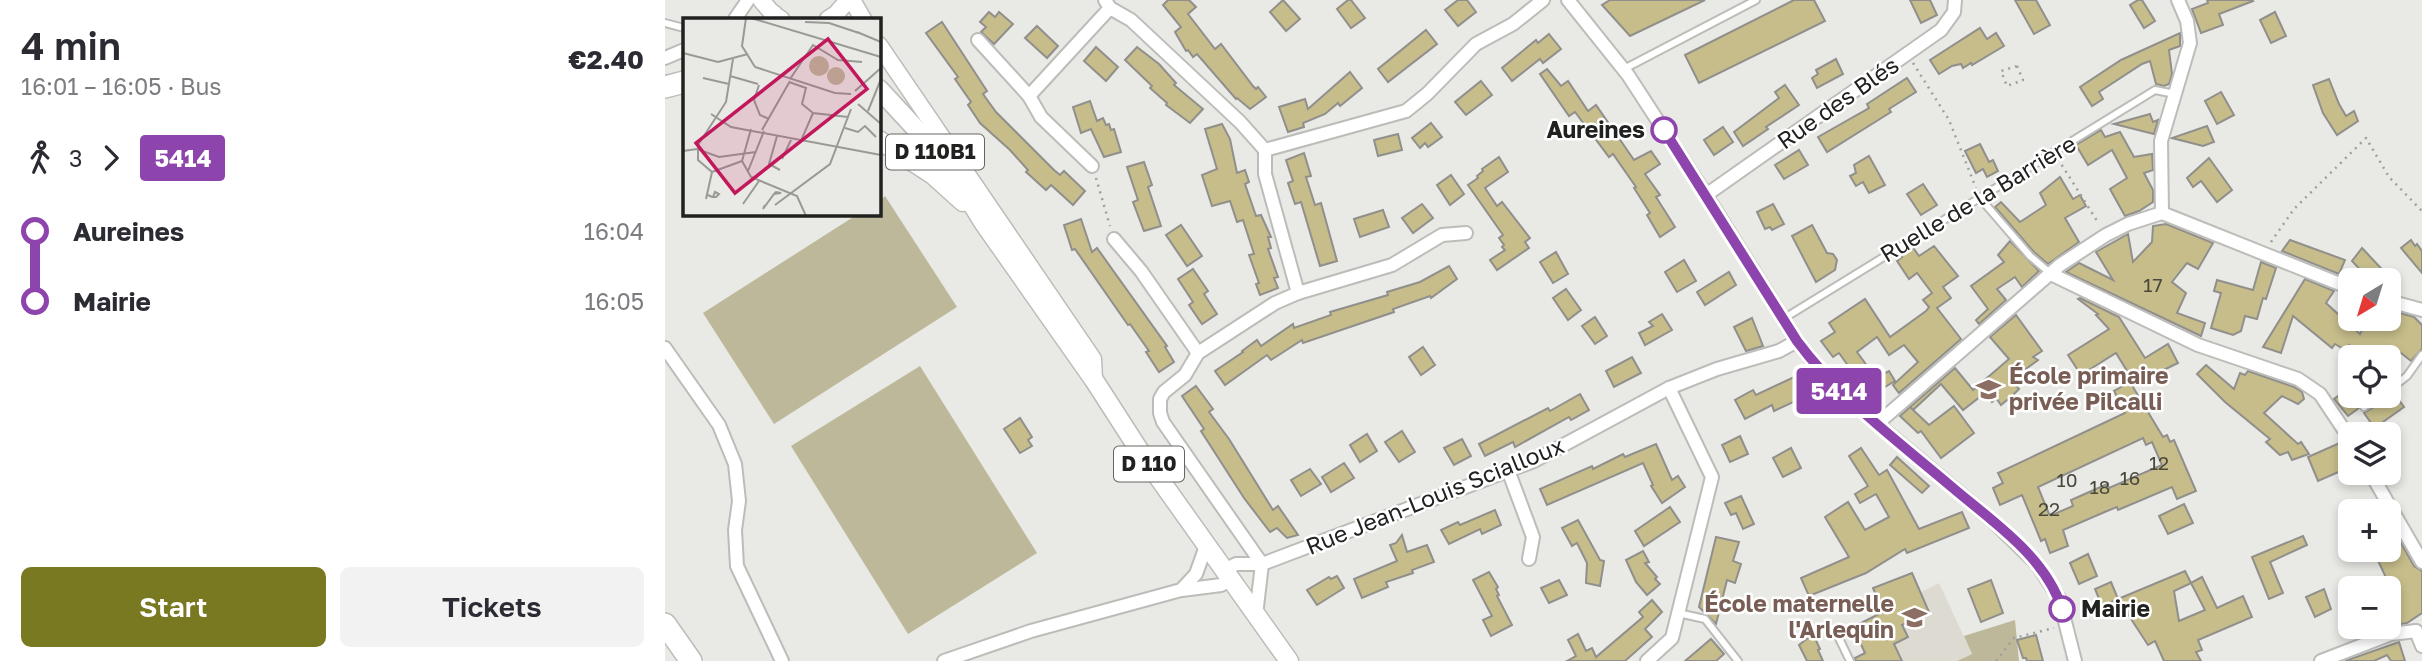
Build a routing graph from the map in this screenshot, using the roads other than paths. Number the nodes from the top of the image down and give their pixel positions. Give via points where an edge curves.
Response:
1 (748, 0) edge
2 (761, 0) edge
3 (850, 0) edge
4 (1543, 0) edge
5 (1568, 0) edge
6 (1756, 0) edge
7 (1955, 0) edge
8 (2178, 0) edge
9 (1107, 4) edge
10 (736, 18) edge
11 (776, 18) edge
12 (830, 18) edge
13 (862, 18) edge
14 (665, 23) edge
15 (683, 28) edge
16 (978, 40) dead end
17 (880, 46) edge
18 (683, 50) edge
19 (665, 58) edge
20 (1624, 69) junction
21 (683, 82) edge
22 (665, 87) edge
23 (880, 90) edge
24 (2175, 94) junction
25 (1029, 96) junction
26 (880, 141) edge
27 (1265, 150) junction
28 (1092, 166) road end
29 (1706, 195) junction
30 (1980, 198) junction
31 (2162, 213) junction
32 (983, 222) junction
33 (1466, 233) dead end
34 (1114, 239) road end
35 (2051, 274) junction
36 (2338, 283) edge
37 (1298, 293) junction
38 (2401, 304) edge
39 (2422, 310) edge
40 (1783, 318) junction
41 (1797, 341) junction
42 (665, 348) edge
43 (1198, 354) junction
44 (2422, 355) edge
45 (1094, 380) junction
46 (2401, 381) edge
47 (1669, 388) junction
48 (2339, 422) edge
49 (1877, 424) junction
50 (1508, 470) junction
51 (2378, 485) edge
52 (1206, 546) junction
53 (1529, 559) dead end
54 (2422, 562) edge
55 (1262, 564) junction
56 (1227, 575) junction
57 (1181, 590) junction
58 (1678, 613) junction
59 (1255, 616) junction
60 (665, 624) edge
61 (2419, 628) edge
62 (1836, 632) dead end
63 (2422, 646) edge
64 (691, 661) edge
65 (782, 661) edge
66 (944, 661) edge
67 (1289, 661) edge
68 (1647, 661) edge
69 (1738, 661) edge
70 (1850, 661) edge
71 (2075, 661) edge
72 (2321, 661) edge

1 - 10 street
2 - 11 main road
3 - 12 main road
3 - 13 main road
4 - 27 street via 1513,24 1476,44 1406,111
5 - 20 street
6 - 20 lane
7 - 29 street, Rue des Blés via 1954,12 1941,30
8 - 24 street via 2190,43
9 - 25 street
9 - 27 street via 1131,20
14 - 15 lane
16 - 25 street
17 - 45 main road, D 110 via 1093,359
18 - 19 street
20 - 29 street
21 - 22 highway
23 - 32 main road, D 110B1 via 938,155
24 - 30 lane, Ruelle de la Barrière via 2155,90
24 - 31 street via 2161,141
25 - 28 street via 1041,117
26 - 32 main road, D 110 via 933,175
27 - 37 street via 1265,174
29 - 40 street
30 - 35 lane
30 - 40 lane, Ruelle de la Barrière
31 - 35 street via 2106,235
31 - 36 street
32 - 45 main road, D 110
33 - 37 street via 1442,235 1392,265
34 - 43 street
35 - 48 street via 2198,345 2298,379 2320,394
35 - 49 street
37 - 43 street
38 - 39 street
40 - 41 street
41 - 47 street, Rue Jean-Louis Scialloux
41 - 49 street via 1843,395
42 - 65 street via 719,425 734,464 739,501 737,566
43 - 55 street via 1185,375 1160,398 1160,413
44 - 46 lane
45 - 52 main road, D 110
47 - 50 street, Rue Jean-Louis Scialloux via 1553,452
47 - 58 street via 1712,477
49 - 71 street via 2037,564 2055,589
50 - 53 street via 1533,537
50 - 55 street, Rue Jean-Louis Scialloux
51 - 54 street
52 - 56 main road, D 110
52 - 57 street via 1196,574
55 - 56 street, Rue Jean-Louis Scialloux via 1235,564
55 - 59 street
56 - 57 street, Rue Jean-Louis Scialloux via 1221,585
56 - 59 main road, D 110
57 - 66 street, Rue Jean-Louis Scialloux via 1031,631
58 - 68 street via 1672,638
58 - 69 lane via 1705,619
59 - 67 main road, D 110
60 - 64 highway
61 - 63 street
61 - 72 street
62 - 70 lane

